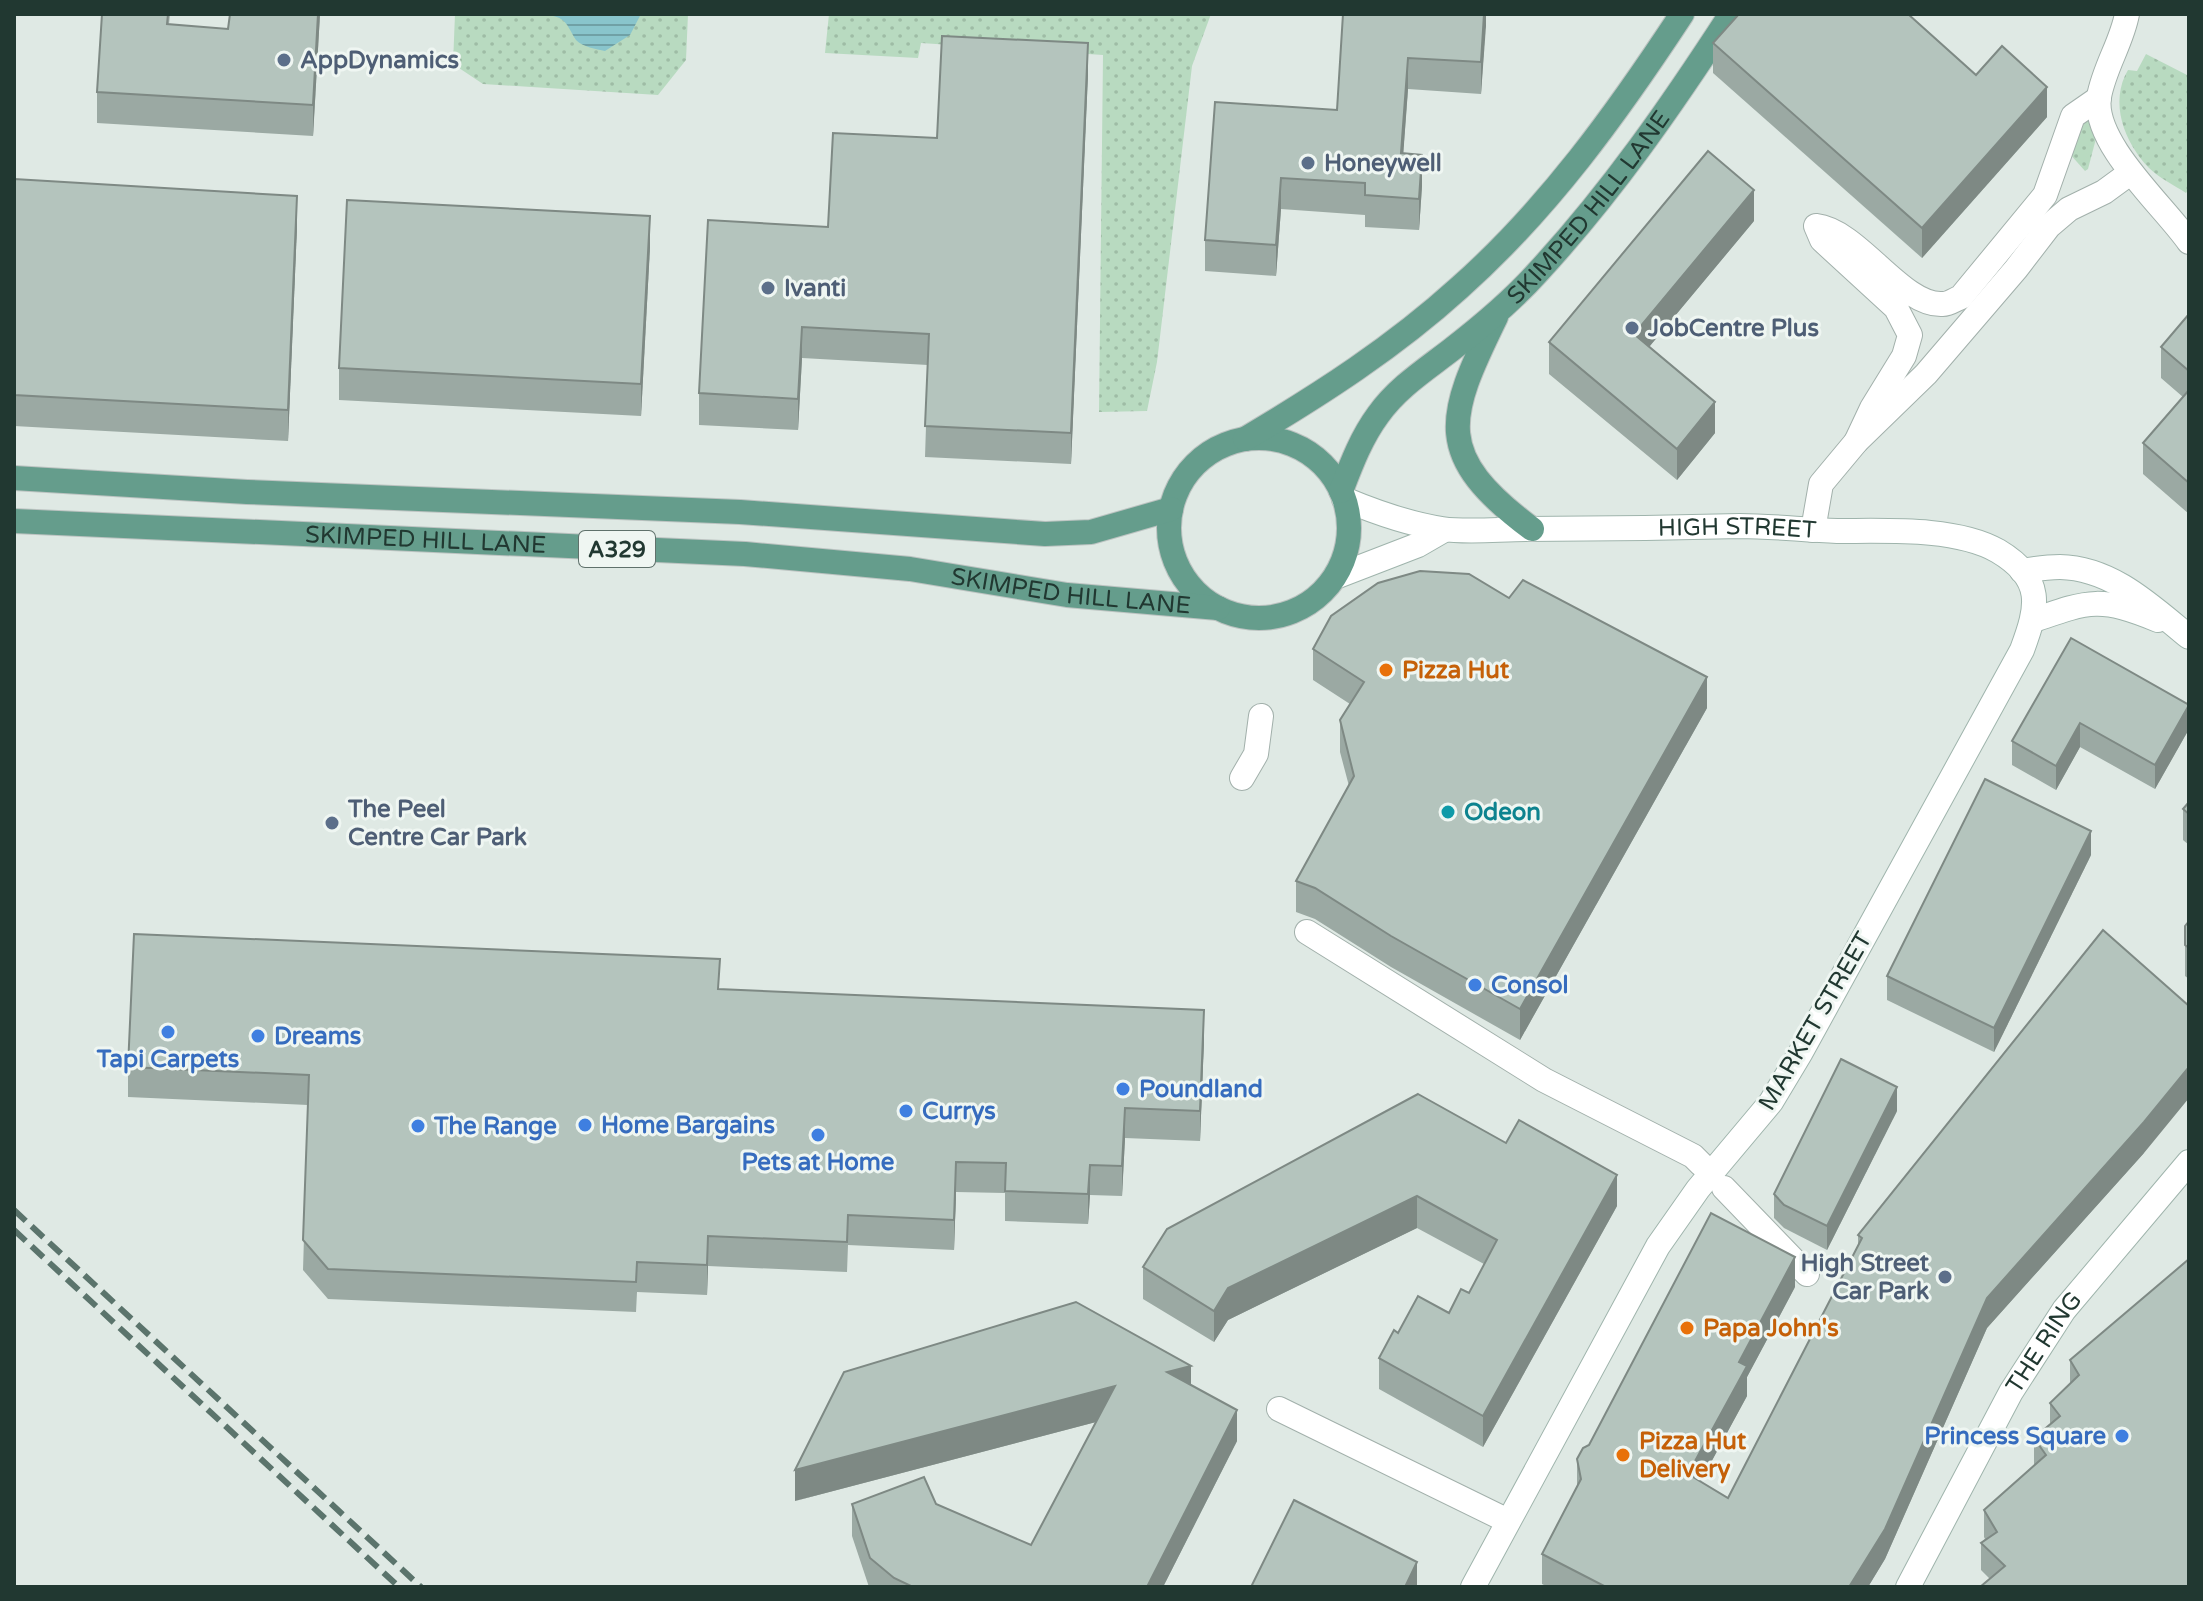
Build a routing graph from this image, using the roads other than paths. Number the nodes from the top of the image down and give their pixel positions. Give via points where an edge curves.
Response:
1 (1682, 14) edge
2 (1731, 14) edge
3 (2127, 14) edge
4 (2099, 98) junction
5 (2130, 173) junction
6 (2189, 242) edge
7 (1499, 312) junction
8 (1245, 439) junction
9 (1856, 442) junction
10 (14, 478) edge
11 (1343, 495) junction
12 (1171, 509) junction
13 (14, 521) edge
14 (1532, 529) junction
15 (1444, 530) junction
16 (1813, 530) junction
17 (2022, 571) junction
18 (1335, 577) junction
19 (1218, 608) junction
20 (2031, 626) junction
21 (2184, 633) edge
22 (1261, 716) dead end
23 (1242, 778) dead end
24 (1307, 932) dead end
25 (2189, 1162) edge
26 (1701, 1164) dead end
27 (1724, 1188) dead end
28 (1807, 1274) dead end
29 (1279, 1409) dead end
30 (1508, 1521) junction
31 (1473, 1587) edge
32 (1908, 1587) edge

1 - 8 main road, SKIMPED HILL LANE via 1589,148 1461,287 1337,383
2 - 7 main road, SKIMPED HILL LANE via 1605,194
3 - 4 street
4 - 5 street via 2115,151
4 - 9 street via 2073,116 2045,195 1961,297 1944,304 1927,301 1832,227 1816,226 1822,240 1896,308 1910,335 1904,356
5 - 6 street
5 - 9 street via 2049,226 1926,374
7 - 11 main road, SKIMPED HILL LANE via 1393,396 1367,432
7 - 14 main road via 1463,395 1459,440 1474,476
8 - 11 main road via 1267,438 1304,450
8 - 12 main road via 1218,448 1191,469
9 - 16 street via 1821,484
10 - 12 main road, SKIMPED HILL LANE / A329 via 740,512 1045,534 1091,532
11 - 15 street, HIGH STREET via 1387,516
11 - 18 main road via 1348,542
12 - 19 main road via 1176,562 1195,591
13 - 19 main road, SKIMPED HILL LANE / A329 via 815,559 1067,595
14 - 15 street, HIGH STREET
14 - 16 street, HIGH STREET
15 - 18 street, HIGH STREET
16 - 17 street, HIGH STREET via 1914,532 1961,539 1995,549
17 - 20 street via 2034,596
17 - 21 street via 2061,567 2100,575 2137,594
18 - 19 main road via 1319,596 1288,613 1253,617
20 - 21 street via 2093,603 2121,605
20 - 30 street, MARKET STREET via 1801,1052 1771,1102 1658,1246
22 - 23 street via 1256,754
24 - 26 street via 1544,1080
25 - 32 street, THE RING via 2064,1310 2011,1392
27 - 28 street
29 - 30 street
30 - 31 street, MARKET STREET

